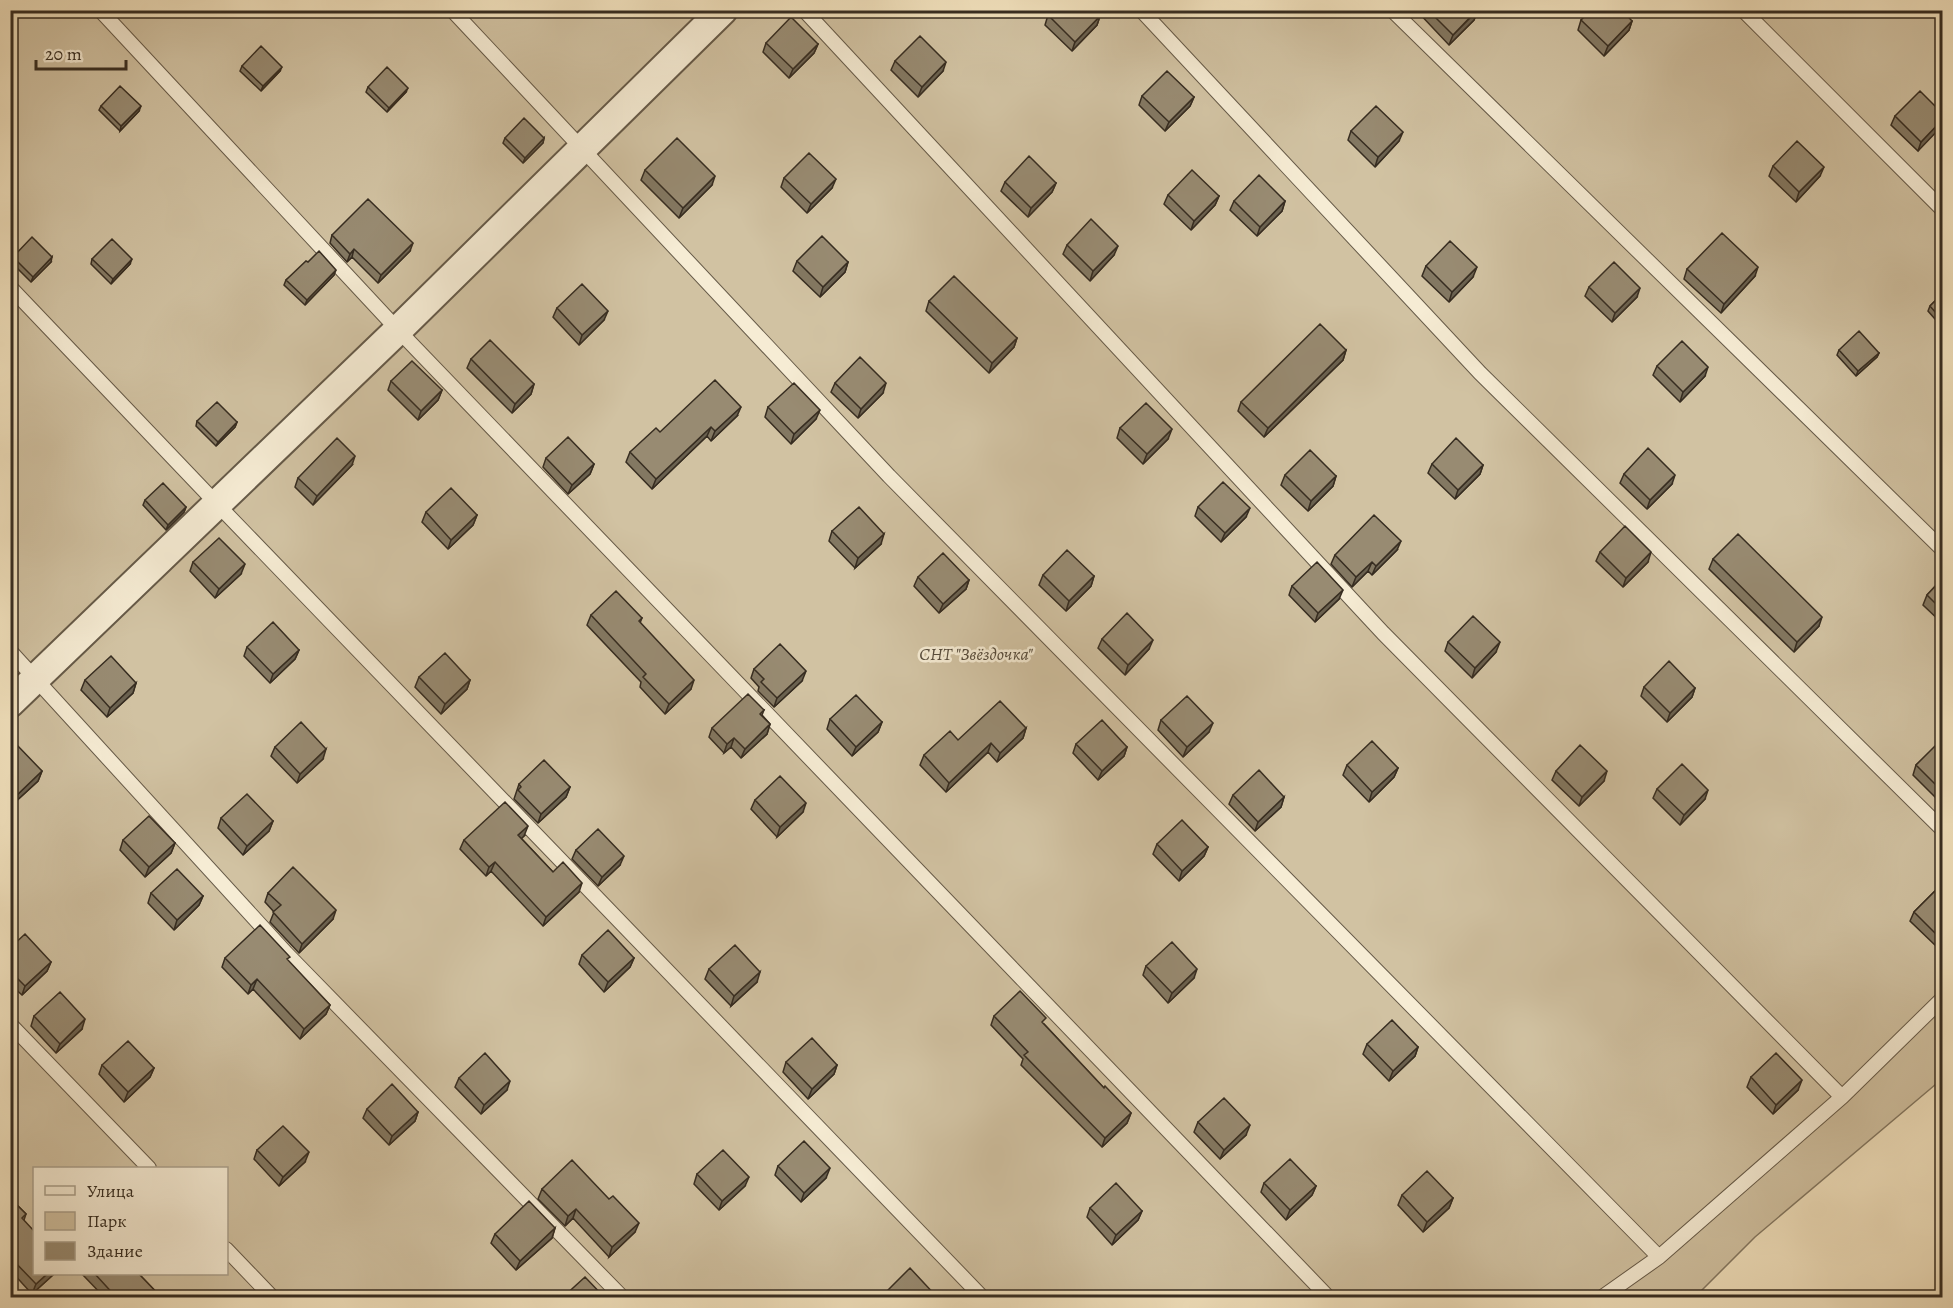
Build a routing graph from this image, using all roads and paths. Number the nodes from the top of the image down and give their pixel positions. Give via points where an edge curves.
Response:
1 (100, 10) edge
2 (452, 10) edge
3 (723, 10) edge
4 (804, 10) edge
5 (1141, 10) edge
6 (1392, 10) edge
7 (1743, 10) edge
8 (582, 149) junction
9 (1942, 209) edge
10 (10, 287) edge
11 (398, 330) junction
12 (217, 504) junction
13 (1942, 549) edge
14 (10, 651) edge
15 (36, 678) junction
16 (10, 702) edge
17 (1942, 829) edge
18 (1942, 999) edge
19 (10, 1024) edge
20 (1842, 1097) junction
21 (148, 1167) edge
22 (228, 1251) edge
23 (1659, 1257) junction
24 (273, 1298) edge
25 (623, 1298) edge
26 (983, 1298) edge
27 (1329, 1298) edge
28 (1601, 1298) edge

1 - 11 lane
2 - 8 lane
3 - 8 street
4 - 20 lane via 1383,633
5 - 17 lane via 1480,373
6 - 13 lane
7 - 9 lane
8 - 11 street
8 - 23 lane via 889,476
10 - 12 lane
11 - 12 street
11 - 27 lane
12 - 15 street
12 - 26 lane
14 - 15 lane
15 - 16 street
15 - 25 lane via 286,953
18 - 20 lane
19 - 21 lane
20 - 23 lane
22 - 24 lane
23 - 28 lane

